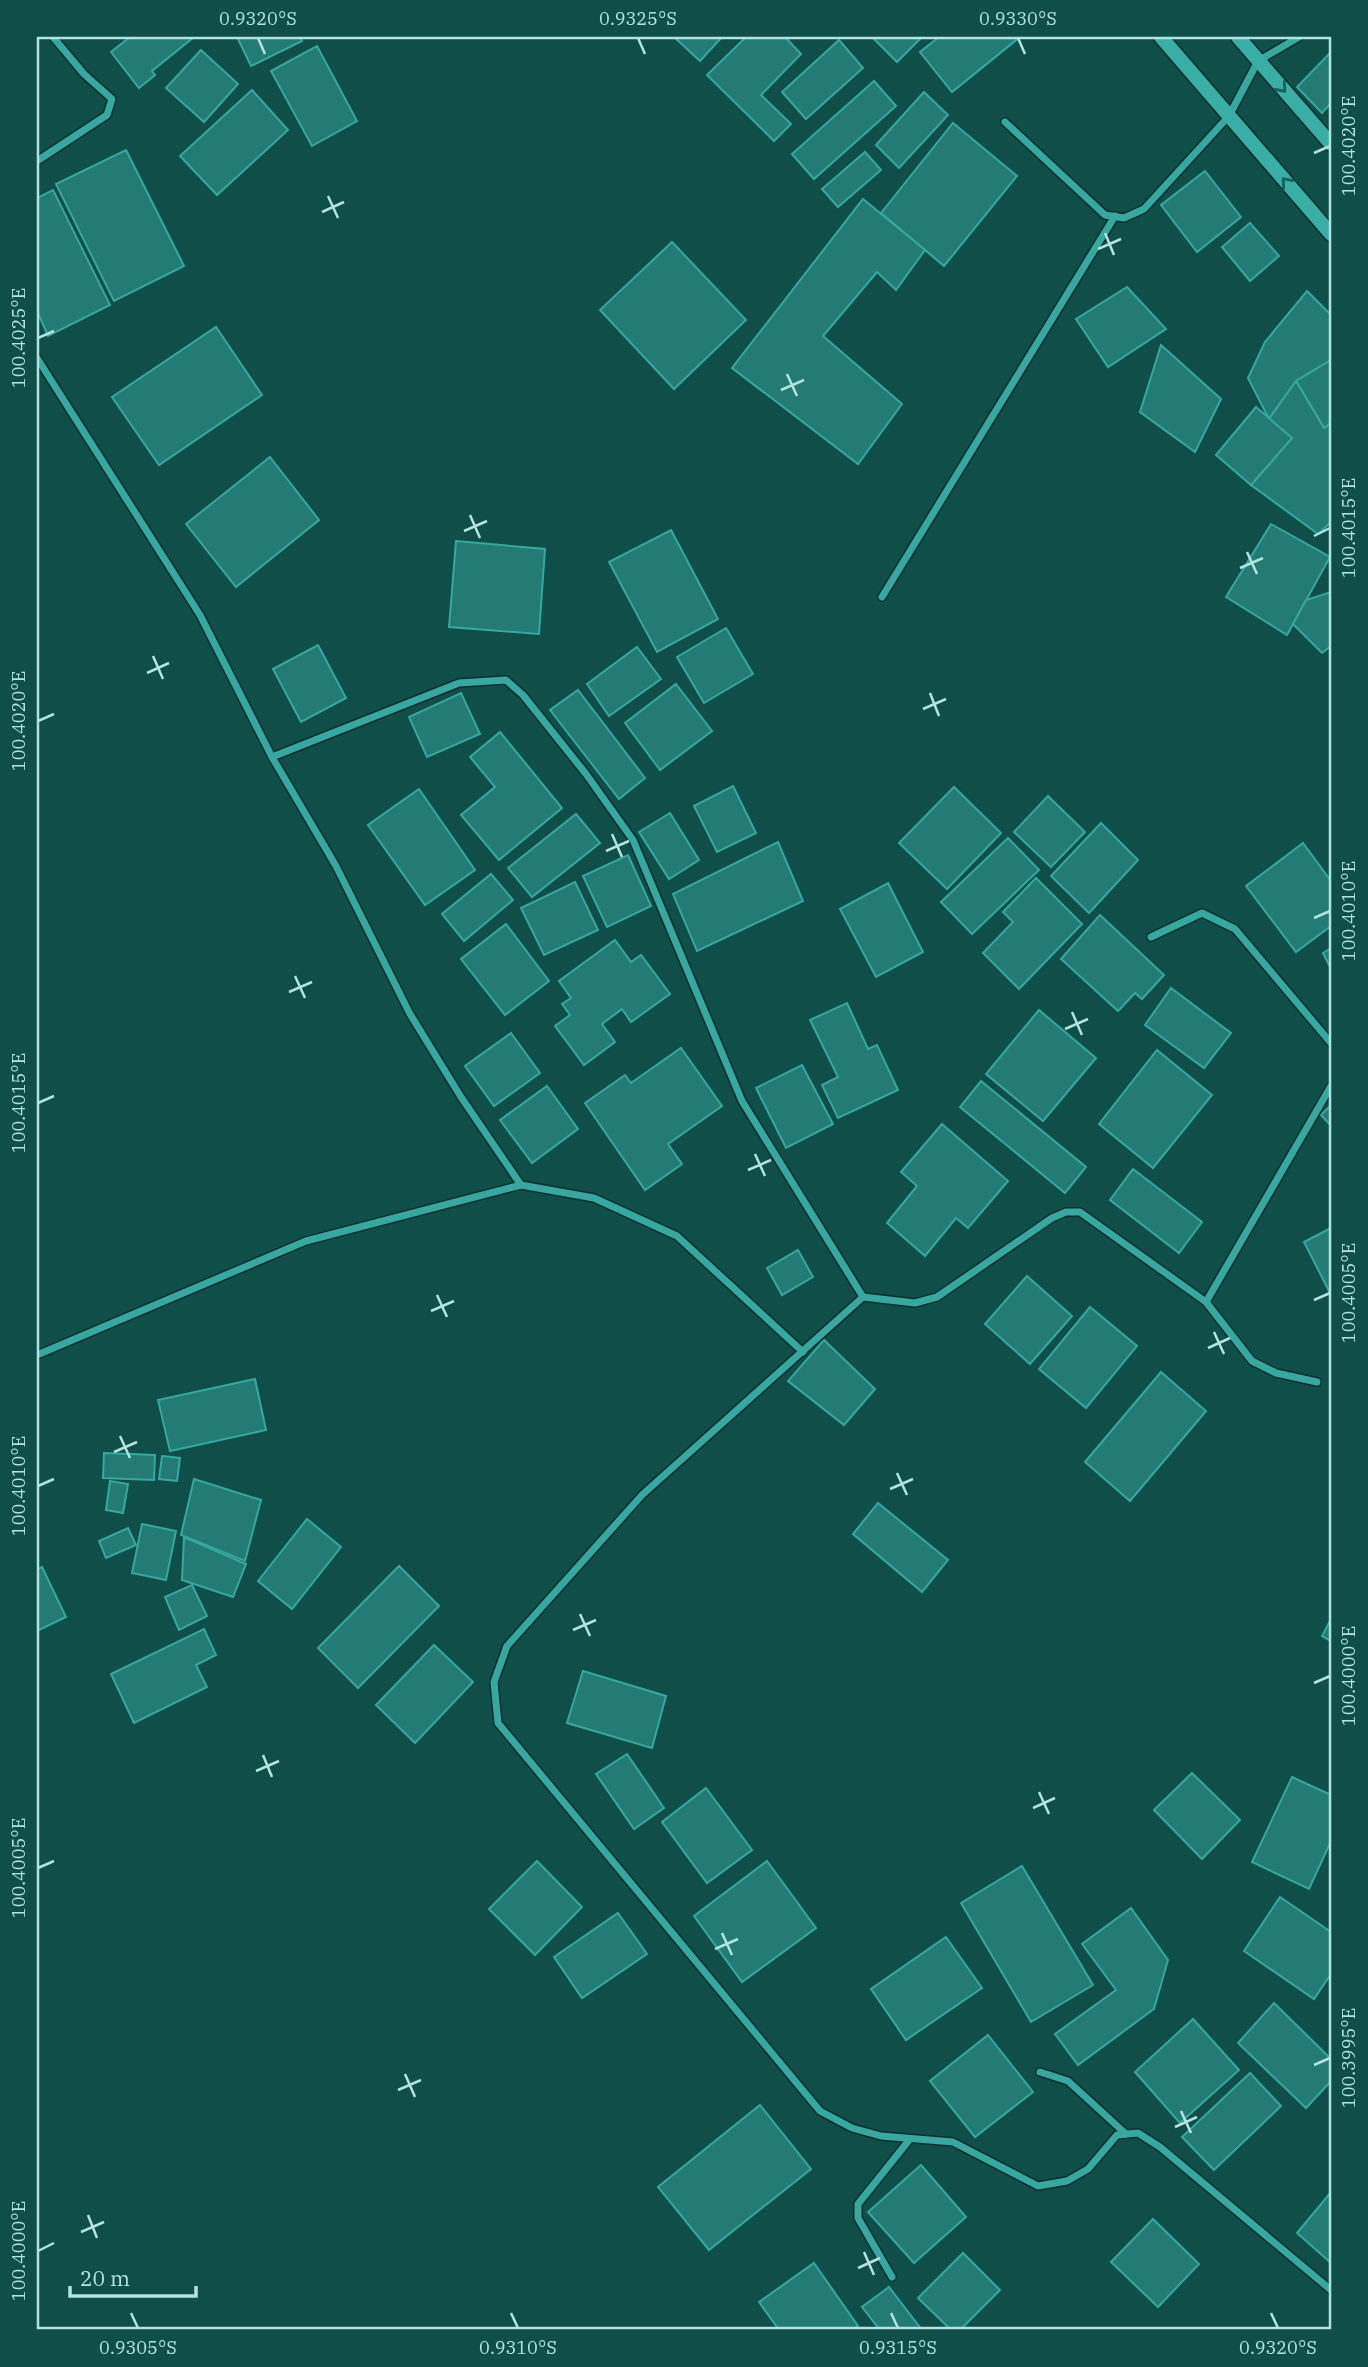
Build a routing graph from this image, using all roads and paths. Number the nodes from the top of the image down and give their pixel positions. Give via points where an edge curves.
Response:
1 (53, 37) edge
2 (1161, 37) edge
3 (1238, 37) edge
4 (1299, 37) edge
5 (1258, 61) junction
6 (1229, 116) junction
7 (1005, 122) dead end
8 (1331, 144) edge
9 (37, 161) edge
10 (1115, 216) junction
11 (1331, 234) edge
12 (37, 358) edge
13 (882, 597) dead end
14 (272, 757) junction
15 (1152, 937) dead end
16 (1331, 1043) edge
17 (1331, 1086) edge
18 (521, 1185) junction
19 (863, 1297) junction
20 (1206, 1302) junction
21 (803, 1352) junction
22 (37, 1356) edge
23 (1317, 1382) dead end
24 (1040, 2072) dead end
25 (1126, 2134) junction
26 (911, 2138) junction
27 (892, 2277) dead end
28 (1331, 2290) edge

1 - 9 street via 112,99 107,115
2 - 6 main road
3 - 5 main road
4 - 5 street
5 - 6 street
5 -> 8 main road
6 - 10 street via 1144,209 1124,218
11 -> 6 main road
7 - 10 street via 1083,197 1105,215
10 - 13 street
12 - 14 street via 200,615
14 - 18 street via 336,866 410,1014
14 - 19 street via 459,683 506,680 523,695 633,840 742,1101
15 - 16 street via 1202,913 1222,920 1235,929
17 - 20 street
18 - 21 street via 594,1198 677,1236
18 - 22 street via 306,1241
19 - 20 street via 915,1303 937,1297 1052,1218 1080,1212
19 - 21 street
20 - 23 street via 1252,1362
21 - 26 street via 642,1495 506,1646 494,1682 498,1723 820,2110 871,2134
24 - 25 street via 1068,2081
25 - 26 street via 1116,2136 1088,2169 1067,2181 1038,2186 953,2142
25 - 28 street via 1138,2133 1160,2147
26 - 27 street via 858,2204 858,2218

